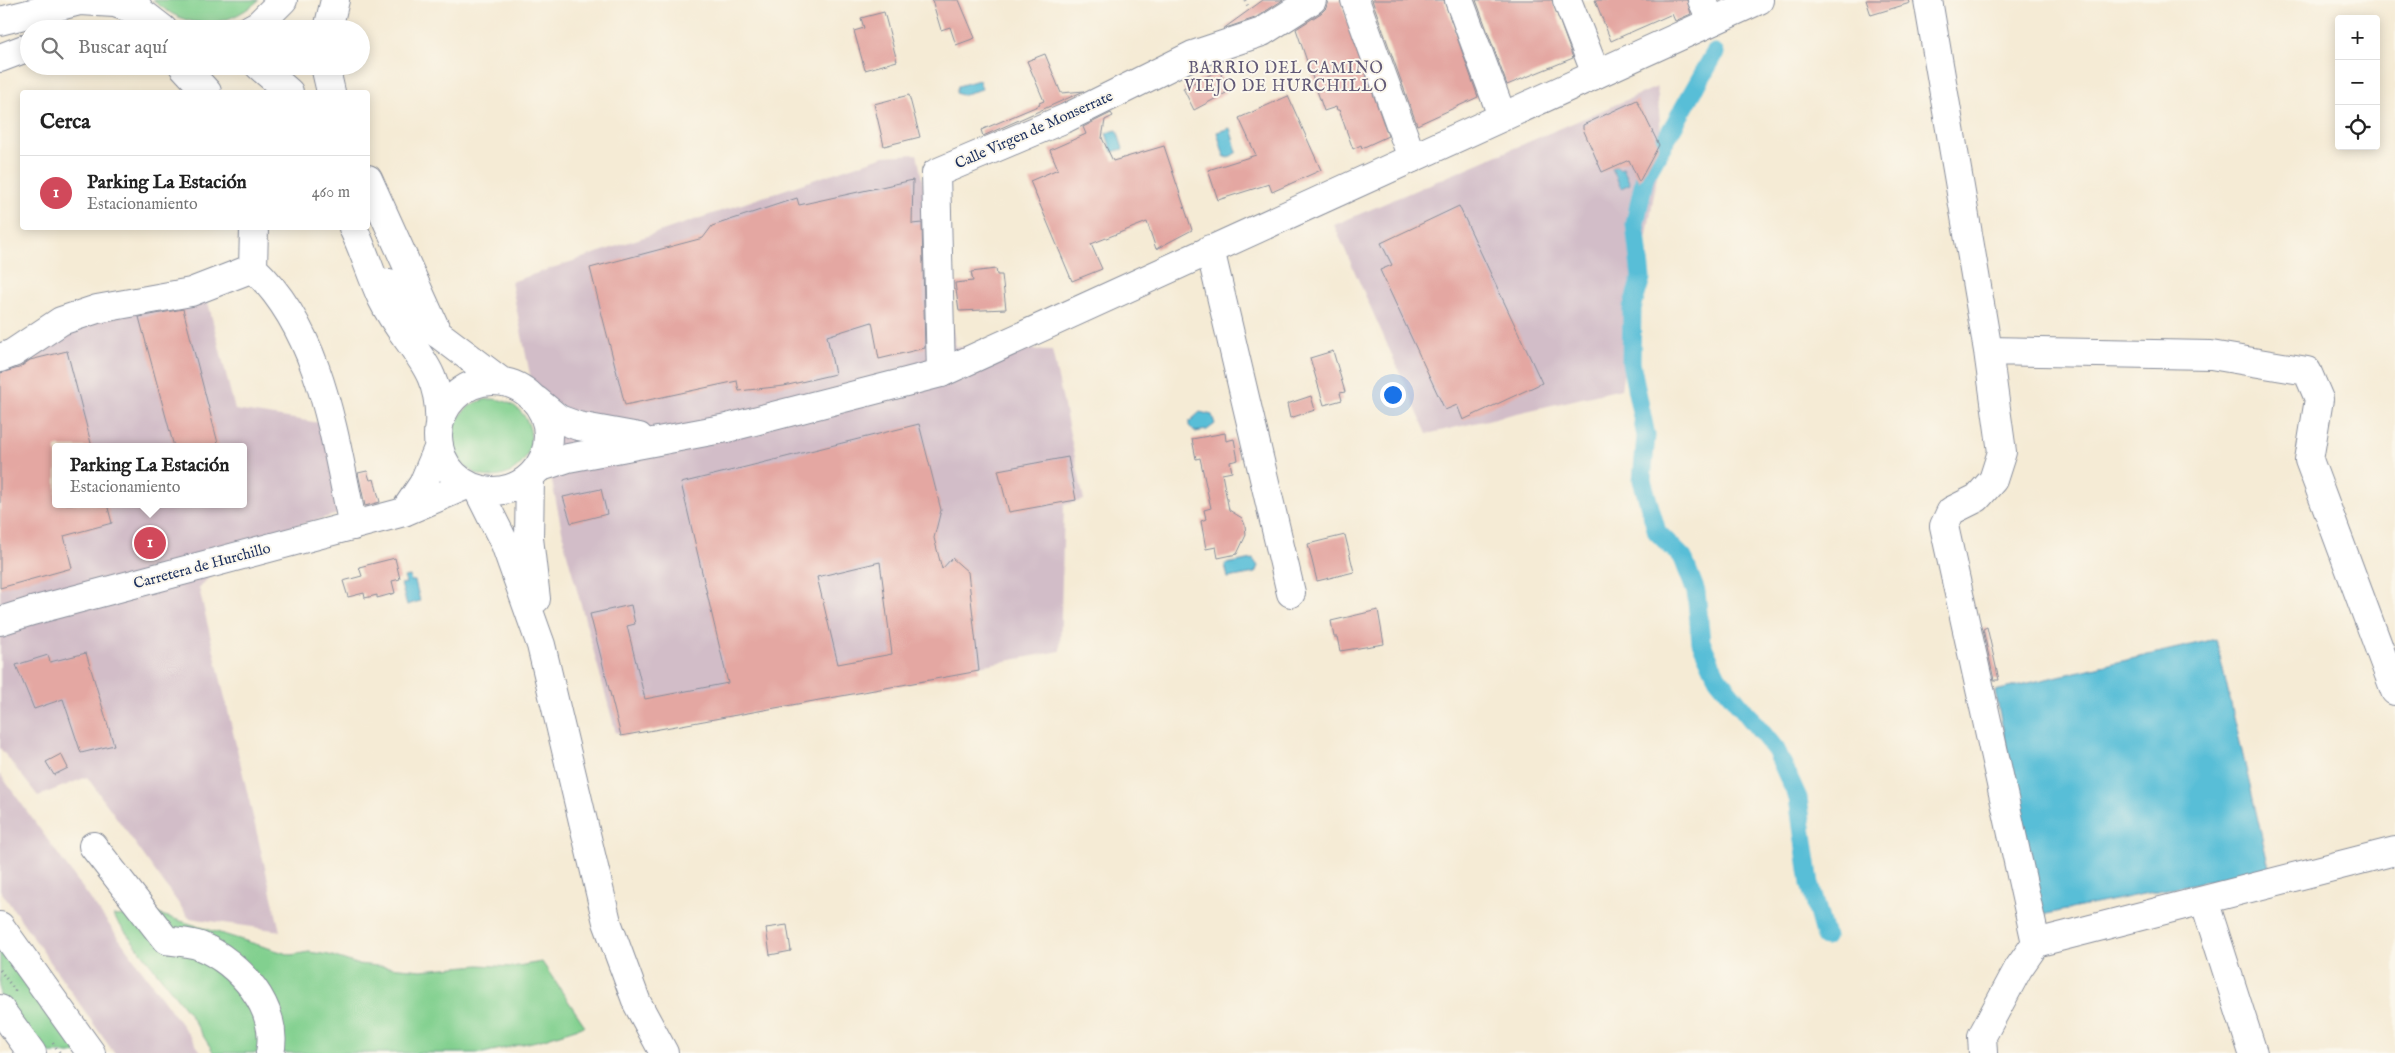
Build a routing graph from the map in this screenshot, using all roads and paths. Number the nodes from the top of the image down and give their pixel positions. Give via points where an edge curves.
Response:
1 (283, 0) edge
2 (291, 0) edge
3 (335, 0) edge
4 (1312, 0) edge
5 (1355, 0) edge
6 (1459, 0) edge
7 (1567, 0) edge
8 (1758, 0) edge
9 (1928, 0) edge
10 (137, 6) edge
11 (1707, 11) edge
12 (153, 20) edge
13 (264, 20) edge
14 (288, 20) edge
15 (330, 20) edge
16 (0, 21) edge
17 (20, 50) edge
18 (0, 58) edge
19 (1596, 74) junction
20 (191, 75) edge
21 (270, 75) edge
22 (293, 75) edge
23 (327, 75) edge
24 (205, 90) edge
25 (288, 90) edge
26 (296, 90) edge
27 (331, 90) edge
28 (1502, 116) junction
29 (1412, 158) junction
30 (370, 183) edge
31 (254, 230) edge
32 (357, 236) edge
33 (1210, 249) junction
34 (253, 268) junction
35 (438, 334) junction
36 (1988, 351) junction
37 (0, 358) edge
38 (941, 373) junction
39 (502, 382) junction
40 (530, 395) junction
41 (439, 437) junction
42 (658, 440) junction
43 (534, 472) junction
44 (472, 487) junction
45 (404, 512) junction
46 (353, 526) junction
47 (1291, 593) dead end
48 (0, 621) edge
49 (540, 646) junction
50 (2395, 691) edge
51 (94, 846) dead end
52 (2395, 851) edge
53 (2204, 900) junction
54 (0, 926) edge
55 (2036, 943) junction
56 (0, 1008) edge
57 (32, 1053) edge
58 (91, 1053) edge
59 (270, 1053) edge
60 (664, 1053) edge
61 (1982, 1053) edge
62 (2253, 1053) edge

1 - 13 main road
2 - 14 main road
3 - 15 main road
4 - 38 main road, Calle Virgen de Monserrate via 1262,32 1193,55 1066,118 936,173
5 - 29 main road
6 - 28 main road
7 - 19 main road
8 - 11 main road
9 - 36 main road
10 - 12 main road
10 - 16 main road via 80,1
11 - 19 main road
17 - 18 main road
19 - 28 main road
20 - 24 main road
21 - 25 main road
22 - 26 main road
23 - 27 main road
28 - 29 main road
29 - 33 main road
30 - 35 main road
31 - 34 main road
32 - 35 main road via 394,289
32 - 41 main road via 383,300 431,373 440,410
33 - 38 main road
33 - 47 main road
34 - 37 main road via 191,292 97,309 61,321
34 - 46 main road via 270,284 310,352 323,391
35 - 39 main road
36 - 50 main road via 2211,355 2307,371 2319,399 2309,460
36 - 55 main road via 2002,452 1993,480 1977,498 1951,511 1944,526
38 - 42 main road via 727,428
39 - 40 main road via 517,386
39 - 41 main road via 468,386 454,397 444,410
40 - 42 main road via 559,419 578,426
40 - 43 main road via 540,407 548,438 546,454
41 - 44 main road via 444,462 454,476
41 - 45 main road via 423,484
42 - 43 main road via 568,458
43 - 44 main road via 515,488 496,492
43 - 49 main road via 529,538
44 - 45 main road, Carretera de Hurchillo
44 - 49 main road via 504,544
45 - 46 main road, Carretera de Hurchillo
46 - 48 main road, Carretera de Hurchillo
49 - 60 main road via 607,922 637,1003
51 - 59 main road via 166,940 199,946 226,960 247,981 266,1009 272,1044
52 - 53 main road
53 - 55 main road
53 - 62 main road
54 - 58 main road
55 - 61 main road via 2018,969 1982,1036
56 - 57 main road

